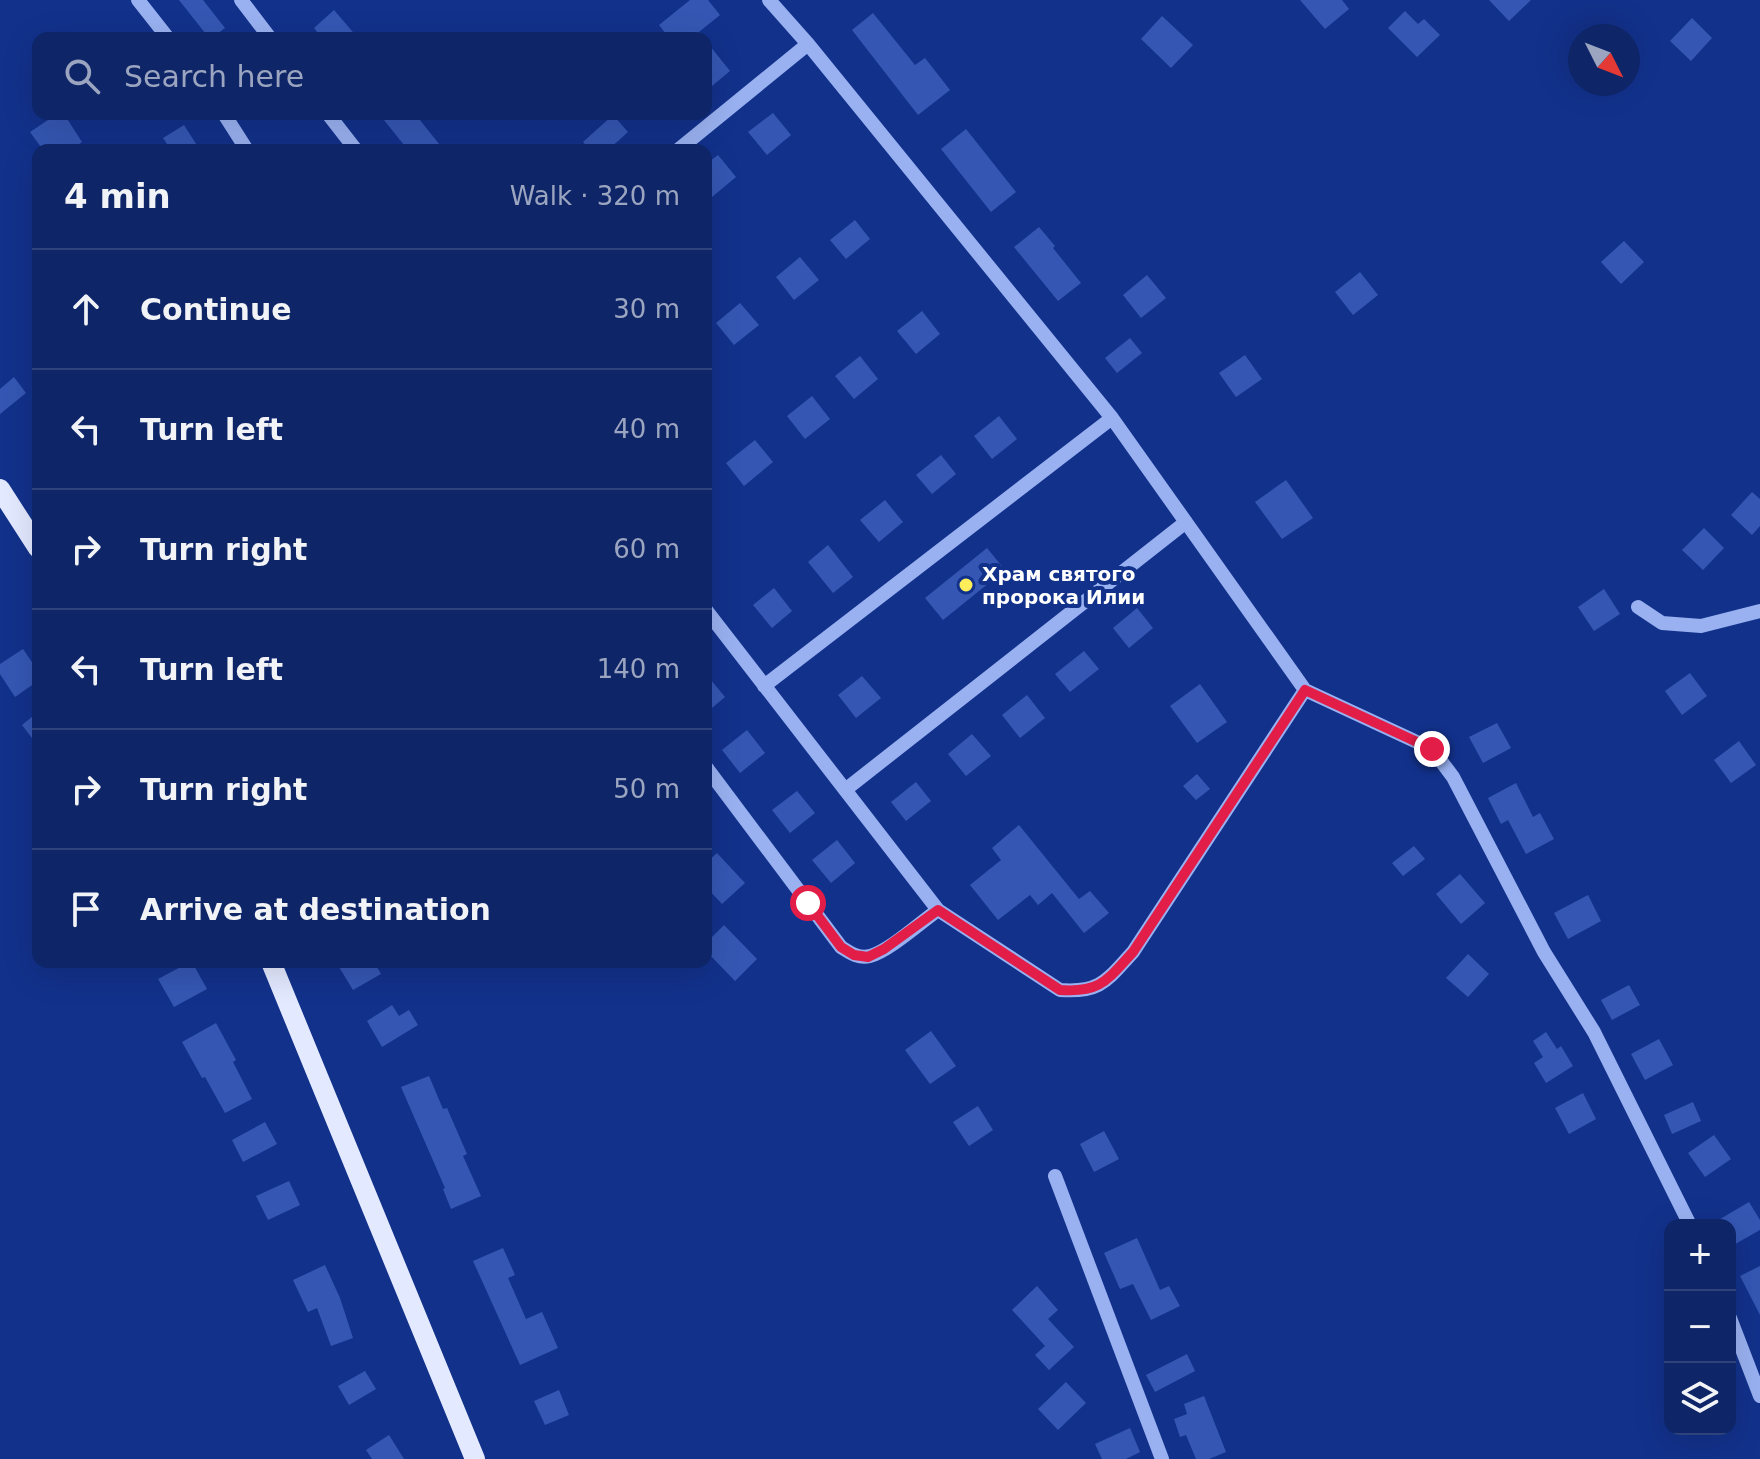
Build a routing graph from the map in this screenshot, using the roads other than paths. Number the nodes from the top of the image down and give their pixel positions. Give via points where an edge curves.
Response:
1 (138, 0) edge
2 (241, 0) edge
3 (769, 0) edge
4 (163, 32) edge
5 (265, 32) edge
6 (808, 44) junction
7 (228, 120) edge
8 (333, 120) edge
9 (243, 144) edge
10 (351, 144) edge
11 (685, 144) edge
12 (1112, 418) junction
13 (0, 489) edge
14 (1186, 522) junction
15 (32, 539) edge
16 (1638, 607) dead end
17 (1760, 611) edge
18 (712, 618) edge
19 (764, 686) junction
20 (1305, 690) junction
21 (712, 775) edge
22 (845, 790) junction
23 (938, 910) junction
24 (273, 968) edge
25 (1055, 1176) dead end
26 (1687, 1219) edge
27 (1736, 1334) edge
28 (1760, 1396) edge
29 (475, 1459) edge
30 (1162, 1459) edge

1 - 4 street
2 - 5 street
3 - 6 street
6 - 11 street
6 - 12 street
7 - 9 street
8 - 10 street
12 - 14 street
12 - 19 street
13 - 15 main road
14 - 20 street
14 - 22 street
16 - 17 street via 1662,623 1701,626
18 - 19 street
19 - 22 street
20 - 23 street via 1133,952 1103,985 1060,990
20 - 26 street via 1432,749 1453,777 1544,952 1594,1032
21 - 23 street via 841,947 854,955 868,957 884,949
22 - 23 street
24 - 29 main road
25 - 30 street
27 - 28 street

